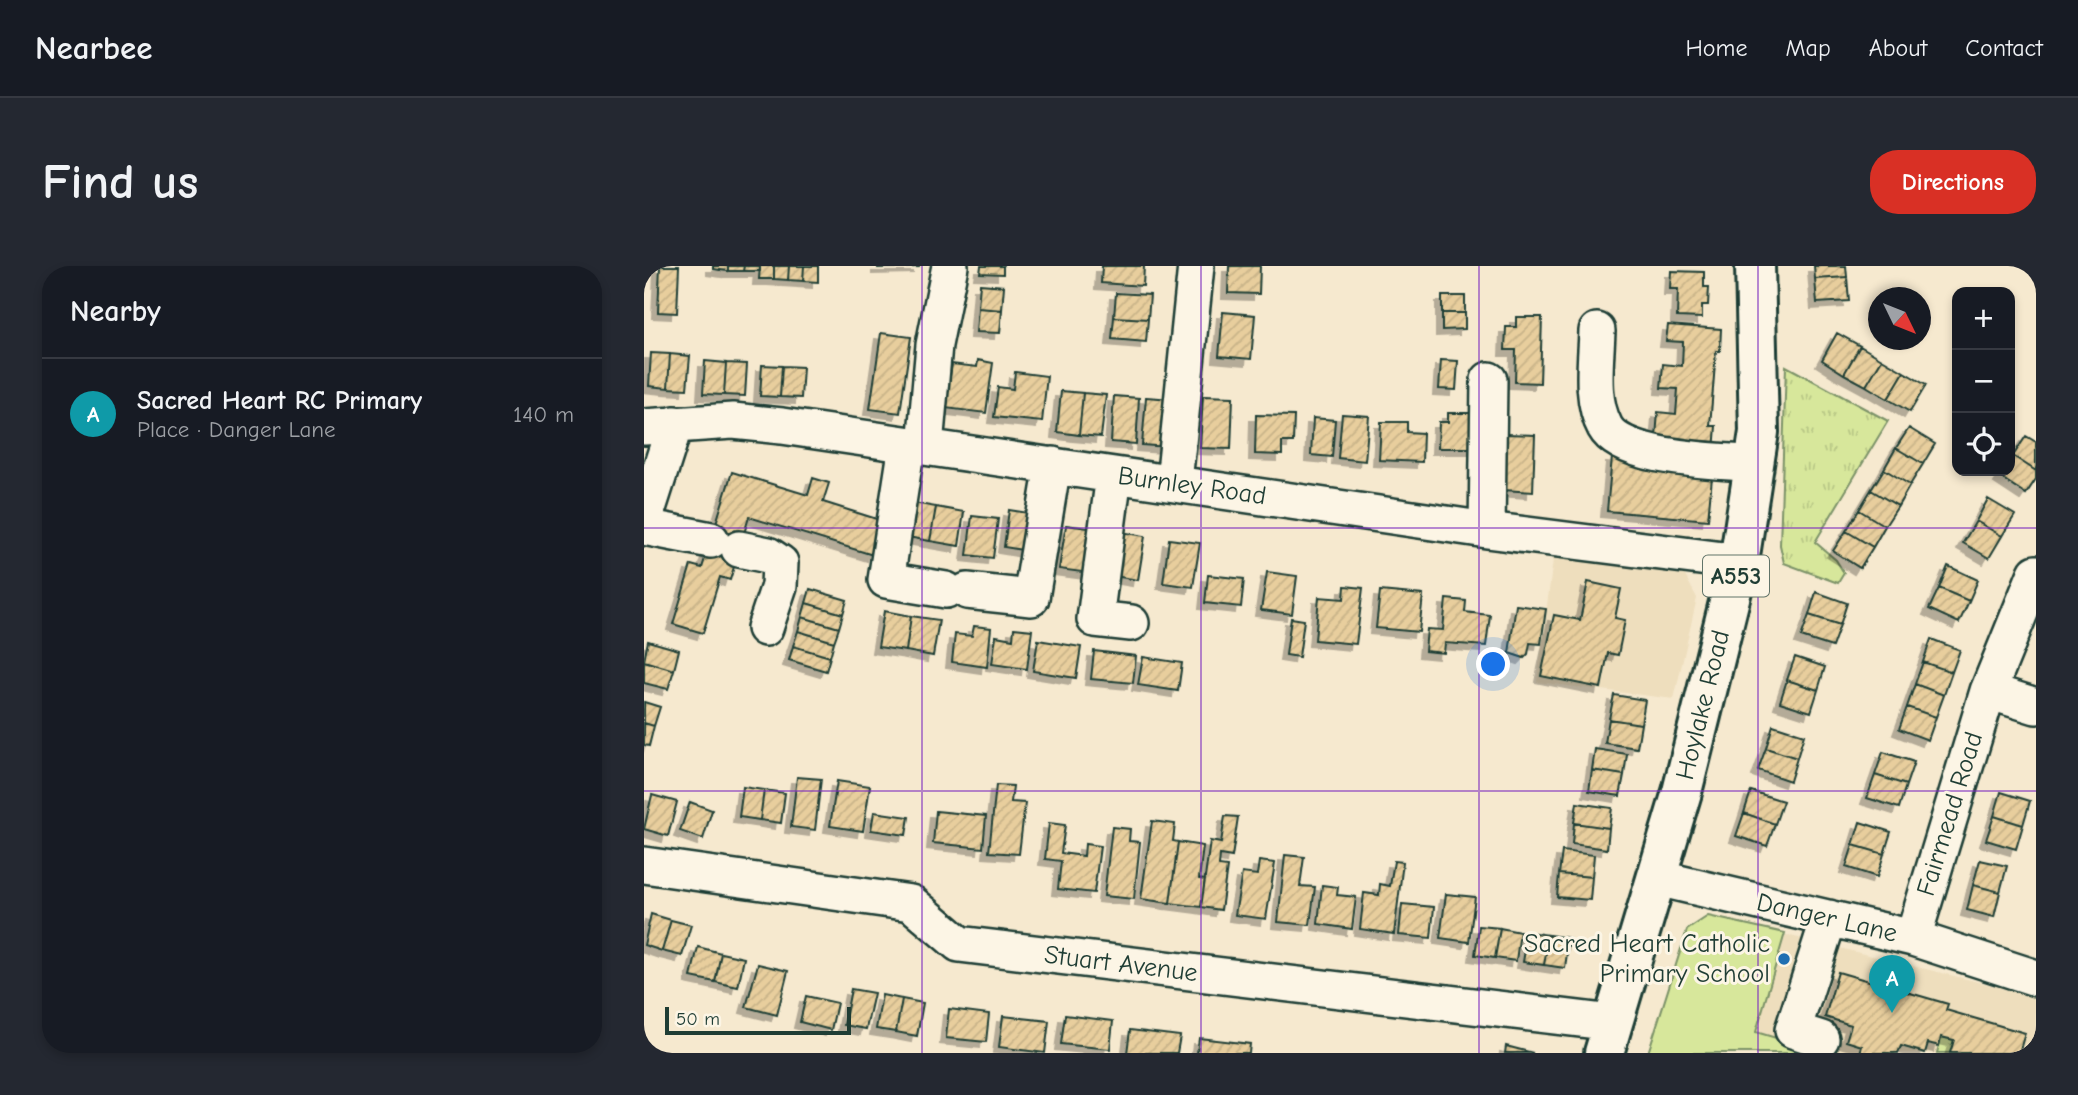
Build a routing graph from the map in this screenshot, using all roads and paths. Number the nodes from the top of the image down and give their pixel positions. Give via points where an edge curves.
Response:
1 (950, 266) edge
2 (1196, 266) edge
3 (1755, 266) edge
4 (1597, 331) dead end
5 (1489, 380) dead end
6 (659, 425) edge
7 (916, 445) junction
8 (1754, 464) junction
9 (1053, 465) junction
10 (1114, 475) junction
11 (1174, 482) junction
12 (644, 521) edge
13 (644, 527) edge
14 (1487, 530) junction
15 (1739, 562) junction
16 (2036, 573) edge
17 (1131, 623) dead end
18 (765, 628) dead end
19 (1988, 691) junction
20 (2036, 706) edge
21 (644, 865) edge
22 (1657, 878) junction
23 (1829, 918) junction
24 (1913, 938) junction
25 (2036, 978) edge
26 (1609, 1038) edge
27 (1821, 1039) dead end

1 - 7 street
2 - 11 street
3 - 8 main road, Hoylake Road / A553 via 1759,432
4 - 8 street via 1595,377 1606,430 1628,446
5 - 14 street
6 - 7 street, Burnley Road via 733,421
6 - 12 street
7 - 9 street, Burnley Road
7 - 9 street via 887,580 1031,598
8 - 15 main road, Hoylake Road / A553
9 - 10 street, Burnley Road
10 - 11 street, Burnley Road
10 - 17 street via 1095,619
11 - 14 street, Burnley Road
13 - 18 street via 768,555 780,563 779,586
14 - 15 street, Burnley Road
15 - 22 main road, Hoylake Road / A553
16 - 19 street, Fairmead Road
19 - 20 street
19 - 24 street, Fairmead Road
21 - 26 street, Stuart Avenue via 911,903 959,944
22 - 23 street, Danger Lane
22 - 26 main road, Hoylake Road / A553
23 - 24 street, Danger Lane
23 - 27 street via 1793,1030
24 - 25 street, Danger Lane

